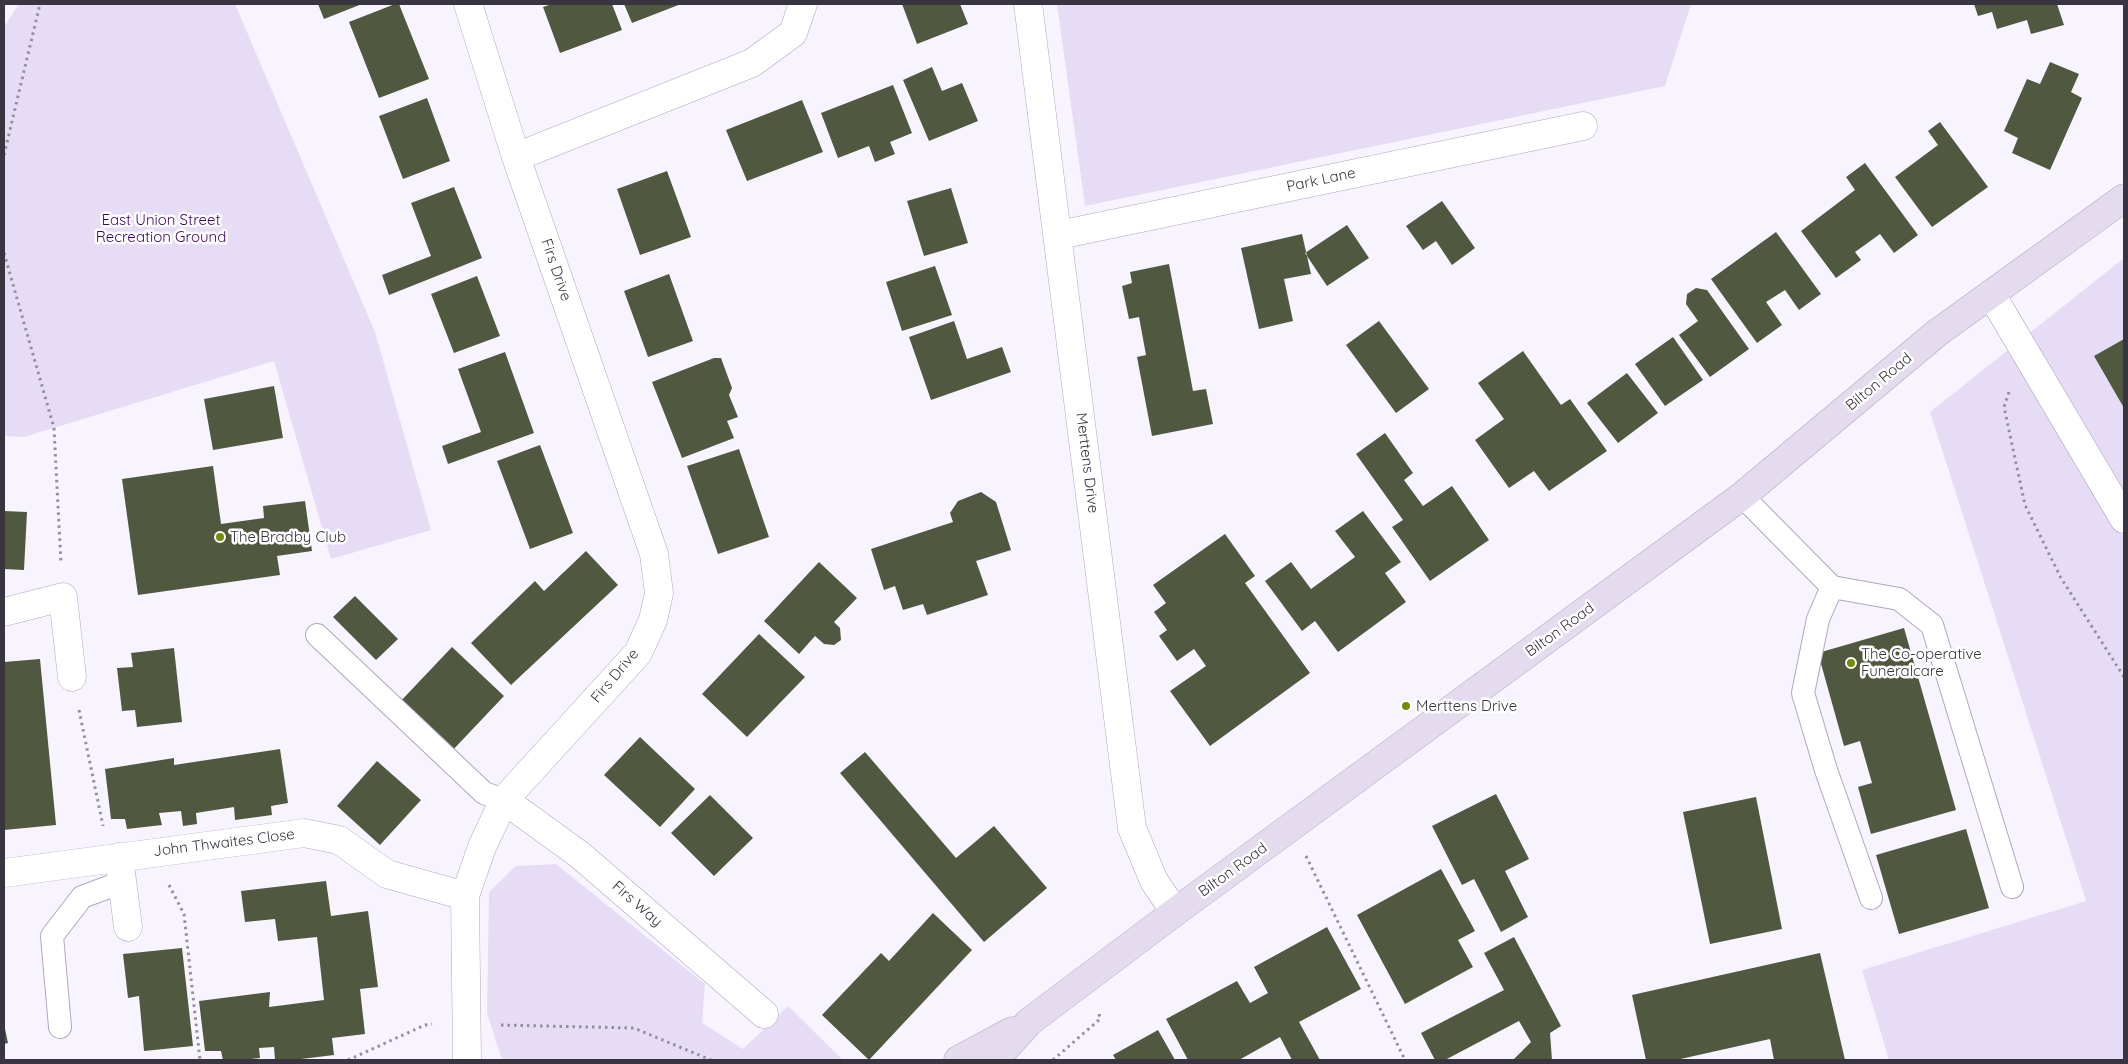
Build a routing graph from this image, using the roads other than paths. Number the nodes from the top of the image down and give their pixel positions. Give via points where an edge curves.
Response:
1 (468, 4) edge
2 (803, 4) edge
3 (1028, 4) edge
4 (1583, 126) dead end
5 (516, 157) junction
6 (2124, 198) edge
7 (1059, 235) junction
8 (1991, 294) junction
9 (1742, 496) junction
10 (2124, 519) edge
11 (1832, 587) junction
12 (4, 612) edge
13 (317, 635) dead end
14 (72, 677) road end
15 (504, 800) junction
16 (117, 866) junction
17 (4, 873) edge
18 (2012, 887) dead end
19 (465, 896) junction
20 (1871, 898) dead end
21 (1174, 912) junction
22 (128, 927) dead end
23 (764, 1014) dead end
24 (1029, 1022) junction
25 (60, 1027) dead end
26 (467, 1060) edge
27 (958, 1060) edge
28 (994, 1060) edge

1 - 5 street, Firs Drive
2 - 5 street via 793,34 752,63
3 - 7 street, Merttens Drive
4 - 7 street, Park Lane
5 - 15 street, Firs Drive via 654,554 659,593 653,620 638,653
6 - 8 main road, Bilton Road
7 - 21 street, Merttens Drive via 1132,828 1154,882
8 - 9 main road, Bilton Road via 1937,333
8 - 10 street
9 - 11 lane
9 - 21 main road, Bilton Road
11 - 18 lane via 1899,599 1932,625
11 - 20 lane via 1818,619 1802,692
12 - 14 street via 63,597
13 - 15 lane via 484,793
15 - 19 street, Firs Drive via 482,847
15 - 23 street, Firs Way via 580,855
16 - 17 street, John Thwaites Close
16 - 19 street, John Thwaites Close via 151,853 304,833 339,840 387,874
16 - 22 street
16 - 25 lane via 82,897 52,936
19 - 26 street, Firs Drive
21 - 24 main road, Bilton Road
24 - 27 main road
24 - 28 main road, Bilton Road

